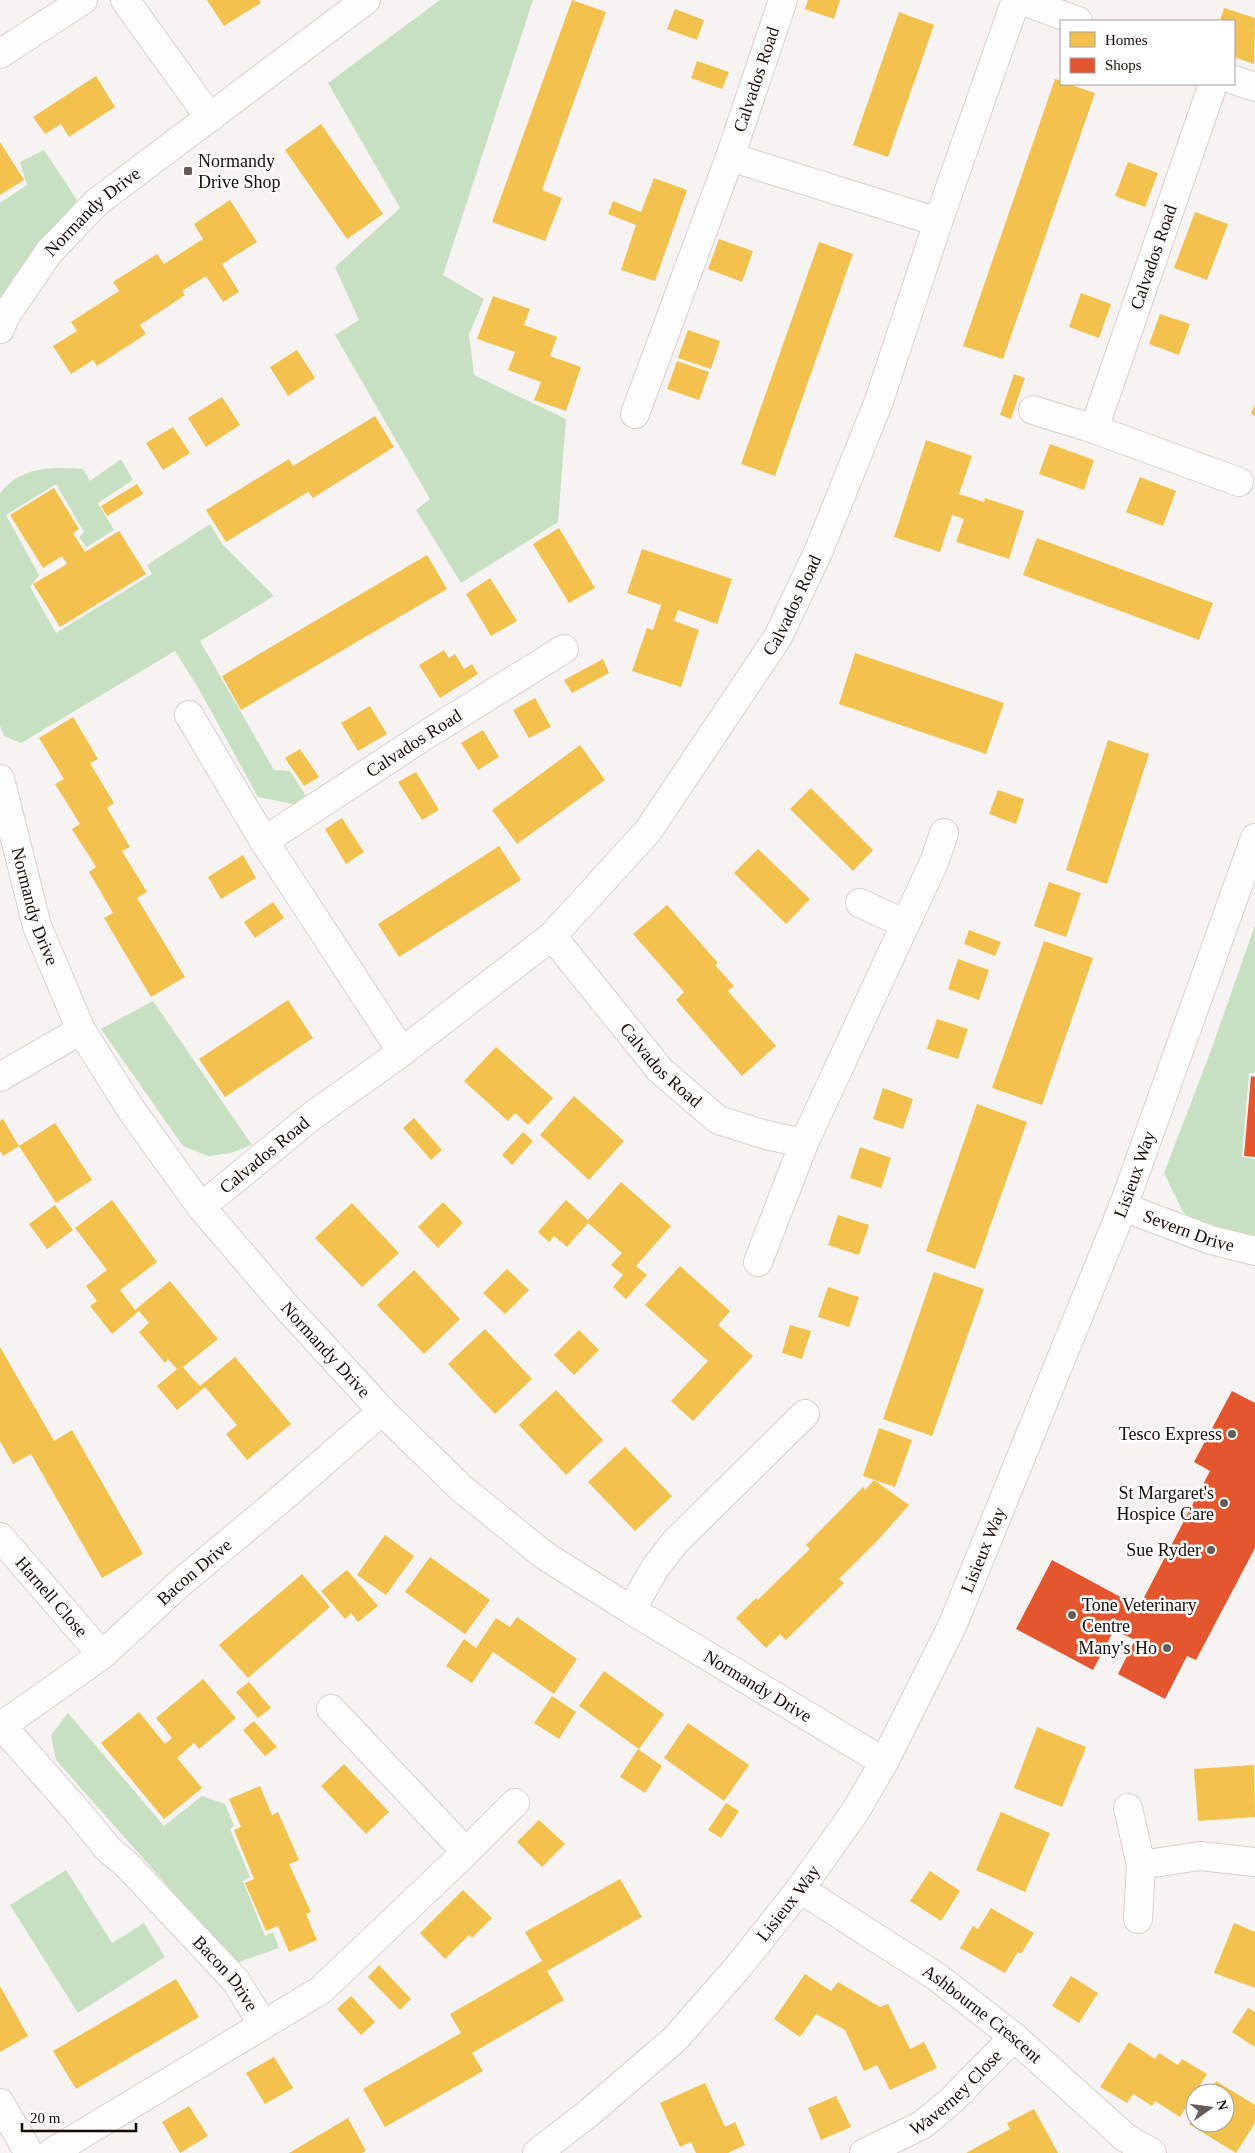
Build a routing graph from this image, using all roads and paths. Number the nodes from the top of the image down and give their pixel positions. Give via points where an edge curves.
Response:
1 (83, 0) edge
2 (125, 0) edge
3 (783, 0) edge
4 (1016, 0) edge
5 (1022, 0) edge
6 (363, 1) edge
7 (1075, 20) edge
8 (0, 54) edge
9 (1235, 80) edge
10 (1213, 85) edge
11 (1255, 87) edge
12 (210, 118) junction
13 (730, 157) junction
14 (938, 222) junction
15 (0, 328) edge
16 (1033, 410) dead end
17 (635, 414) dead end
18 (1094, 429) junction
19 (1239, 482) dead end
20 (564, 648) dead end
21 (189, 715) dead end
22 (0, 778) edge
23 (944, 833) dead end
24 (1255, 838) edge
25 (264, 841) junction
26 (860, 902) dead end
27 (905, 924) junction
28 (552, 936) junction
29 (81, 1030) junction
30 (402, 1052) junction
31 (0, 1077) edge
32 (804, 1143) junction
33 (201, 1207) junction
34 (1123, 1208) junction
35 (1255, 1251) edge
36 (758, 1262) dead end
37 (382, 1411) junction
38 (805, 1414) dead end
39 (0, 1538) edge
40 (631, 1610) junction
41 (102, 1656) junction
42 (331, 1709) dead end
43 (1, 1727) edge
44 (884, 1762) junction
45 (514, 1803) dead end
46 (1128, 1808) dead end
47 (466, 1852) junction
48 (1255, 1862) edge
49 (1140, 1865) junction
50 (800, 1889) junction
51 (1138, 1919) dead end
52 (263, 2025) junction
53 (1014, 2037) junction
54 (0, 2103) edge
55 (29, 2153) edge
56 (51, 2153) edge
57 (537, 2153) edge
58 (864, 2153) edge
59 (1152, 2153) edge

1 - 8 street
2 - 12 street
3 - 13 street, Calvados Road
4 - 14 street, Calvados Road
5 - 7 street
6 - 12 street, Normandy Drive
9 - 11 street
10 - 18 street, Calvados Road
12 - 15 street, Normandy Drive via 97,202 48,252
13 - 14 street
13 - 17 street, Calvados Road
14 - 28 street, Calvados Road via 879,401 819,550 778,637 648,831
16 - 18 street
18 - 19 street
20 - 25 street, Calvados Road
21 - 25 street
22 - 29 street, Normandy Drive via 37,926
23 - 27 street
24 - 34 street, Lisieux Way
25 - 30 street
26 - 27 street
27 - 32 street
28 - 30 street, Calvados Road
28 - 32 street, Calvados Road via 660,1070 718,1120 766,1136
29 - 31 street
29 - 33 street, Normandy Drive via 132,1111
30 - 33 street, Calvados Road via 312,1116
32 - 36 street
33 - 37 street, Normandy Drive
34 - 35 street, Severn Drive via 1211,1240
34 - 44 street, Lisieux Way via 953,1624
37 - 40 street, Normandy Drive via 491,1513 544,1555
37 - 41 street, Bacon Drive via 179,1584
38 - 40 street via 676,1541 655,1568
39 - 41 street, Harnell Close
40 - 44 street, Normandy Drive
41 - 43 street, Bacon Drive
42 - 47 street
43 - 52 street, Bacon Drive via 109,1850 128,1865 236,1981
44 - 50 street, Lisieux Way via 855,1812
45 - 47 street, Bacon Drive
46 - 49 street
47 - 52 street, Bacon Drive via 321,1990
48 - 49 street via 1200,1856
49 - 51 street
50 - 53 street, Ashbourne Crescent via 936,1977
50 - 57 street, Lisieux Way via 675,2039
52 - 56 street, Bacon Drive
53 - 58 street, Waverney Close via 922,2125
53 - 59 street, Ashbourne Crescent via 1126,2138
54 - 55 street

